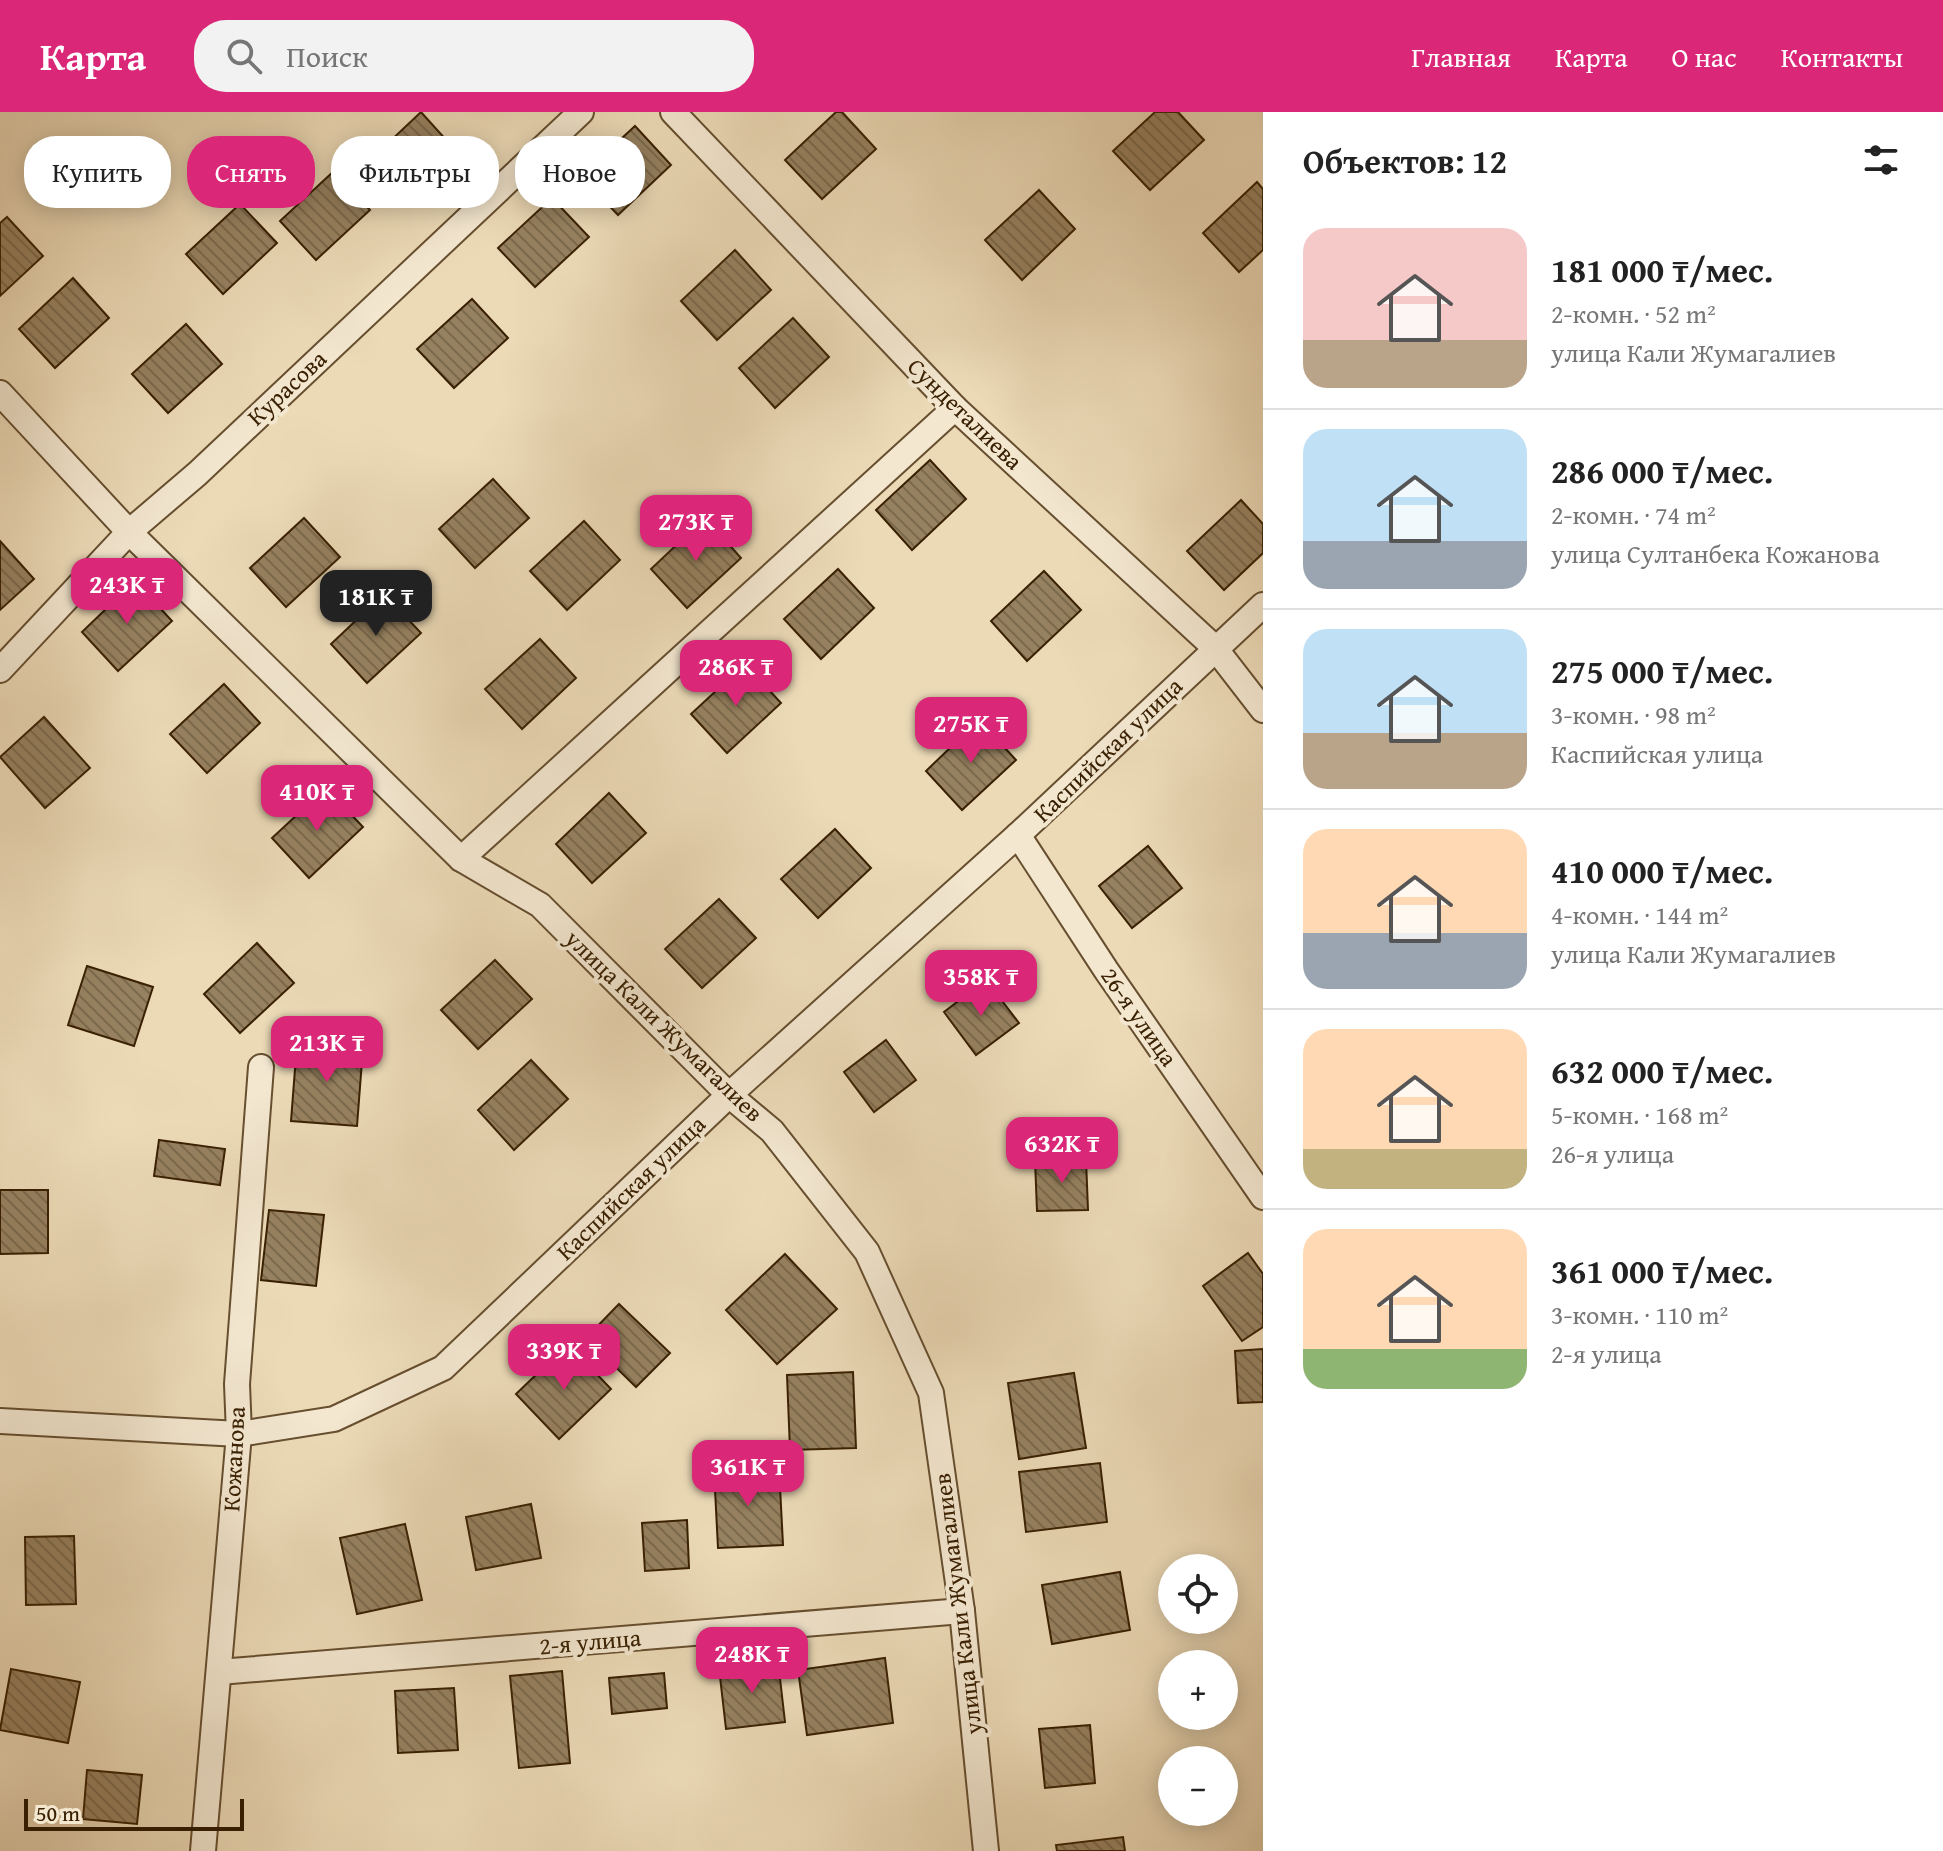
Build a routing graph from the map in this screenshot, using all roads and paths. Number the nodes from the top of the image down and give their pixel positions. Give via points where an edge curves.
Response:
1 (581, 112) edge
2 (673, 112) edge
3 (0, 393) edge
4 (955, 408) junction
5 (129, 532) junction
6 (1263, 605) edge
7 (1215, 648) junction
8 (0, 670) edge
9 (1263, 710) edge
10 (1018, 835) junction
11 (461, 859) junction
12 (261, 1067) dead end
13 (729, 1095) junction
14 (1263, 1197) edge
15 (0, 1421) edge
16 (239, 1434) junction
17 (962, 1611) junction
18 (219, 1672) junction
19 (203, 1851) edge
20 (986, 1851) edge

1 - 5 street, Курасова
2 - 4 street, Сундеталиева
3 - 5 street, улица Кали Жумагалиев
4 - 7 street, Сундеталиева
4 - 11 street
5 - 8 street, Курасова
5 - 11 street, улица Кали Жумагалиев
6 - 7 street, Каспийская улица
7 - 9 street, Сундеталиева
7 - 10 street, Каспийская улица
10 - 13 street, Каспийская улица
10 - 14 street, 26-я улица
11 - 13 street, улица Кали Жумагалиев via 540,905
12 - 16 street, Кожанова via 237,1384
13 - 16 street, Каспийская улица via 443,1368 334,1419
13 - 17 street, улица Кали Жумагалиев via 772,1131 867,1252 931,1393
15 - 16 street, Каспийская улица
16 - 18 street, Кожанова
17 - 18 street, 2-я улица
17 - 20 street, улица Кали Жумагалиев
18 - 19 street, Кожанова

